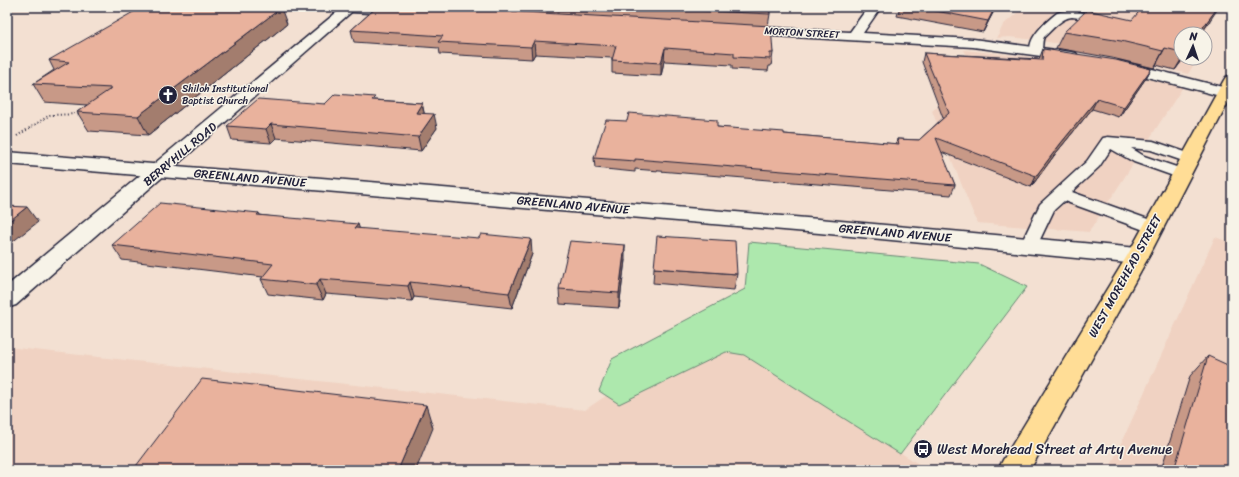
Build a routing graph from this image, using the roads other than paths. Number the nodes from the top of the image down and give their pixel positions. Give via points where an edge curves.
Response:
1 (351, 7) edge
2 (875, 7) edge
3 (418, 12) edge
4 (1093, 17) edge
5 (728, 29) edge
6 (854, 36) junction
7 (1036, 50) junction
8 (1083, 58) edge
9 (1105, 62) edge
10 (1228, 86) edge
11 (7, 158) edge
12 (1186, 166) junction
13 (160, 171) junction
14 (1061, 194) junction
15 (1153, 227) junction
16 (1029, 246) junction
17 (1138, 256) junction
18 (7, 299) edge
19 (1014, 470) edge

1 - 3 street
1 - 13 street, BERRYHILL ROAD
2 - 6 street
4 - 7 lane via 1062,15 1040,35 1036,41
5 - 6 street, MORTON STREET
6 - 7 street, MORTON STREET via 973,43
7 - 8 street, MORTON STREET
9 - 10 street via 1163,76
10 - 12 main road, WEST MOREHEAD STREET
11 - 13 street, GREENLAND AVENUE
12 - 14 lane via 1139,159 1108,141 1093,164
12 - 15 main road, WEST MOREHEAD STREET
13 - 16 street, GREENLAND AVENUE
13 - 18 street, BERRYHILL ROAD
14 - 15 lane
14 - 16 lane via 1046,208
15 - 17 main road, WEST MOREHEAD STREET
16 - 17 street, GREENLAND AVENUE
17 - 19 main road, WEST MOREHEAD STREET

